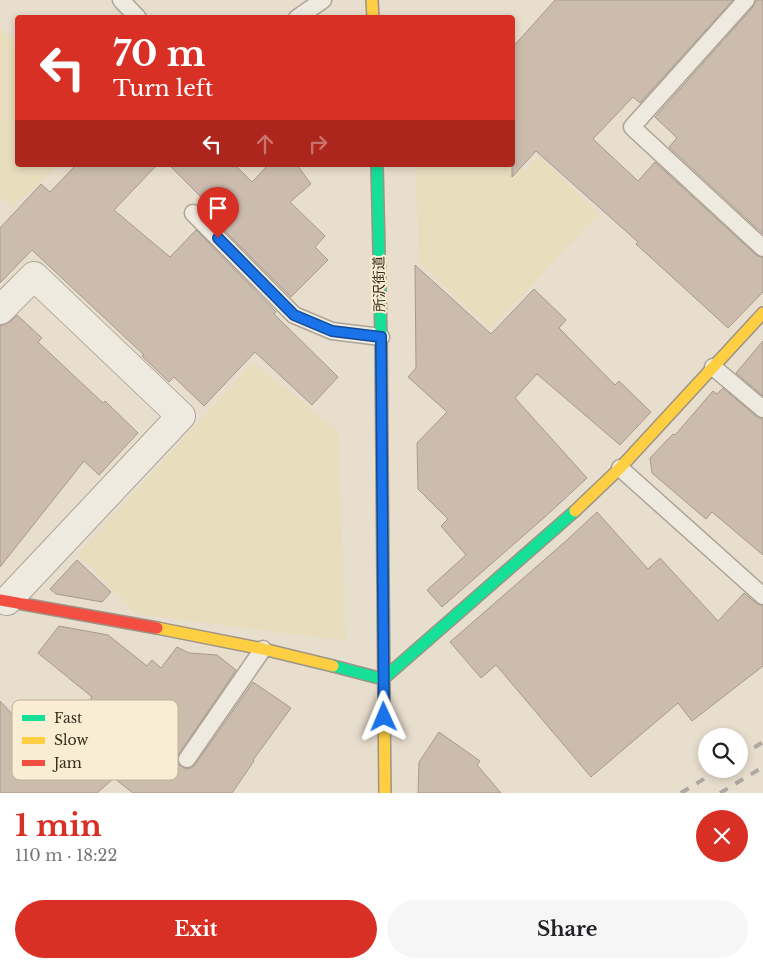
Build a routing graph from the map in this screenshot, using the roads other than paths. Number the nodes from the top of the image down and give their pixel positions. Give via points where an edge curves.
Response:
1 (120, 0) edge
2 (323, 0) edge
3 (372, 0) edge
4 (746, 0) edge
5 (135, 15) edge
6 (300, 15) edge
7 (373, 15) edge
8 (377, 167) edge
9 (193, 213) dead end
10 (763, 248) edge
11 (0, 310) edge
12 (763, 313) edge
13 (381, 337) junction
14 (713, 367) junction
15 (763, 409) edge
16 (620, 468) junction
17 (763, 596) edge
18 (3, 601) edge
19 (264, 649) junction
20 (383, 679) junction
21 (187, 759) dead end
22 (385, 793) edge

1 - 5 lane
2 - 6 lane
3 - 7 street
4 - 10 lane via 632,127
8 - 13 street, 所沢街道
9 - 13 lane via 294,315 332,331
11 - 18 street via 34,276 181,416
12 - 14 street
13 - 20 street, 所沢街道
14 - 15 lane
14 - 16 street
16 - 17 lane
16 - 20 street via 557,528
18 - 19 street
19 - 20 street
19 - 21 lane
20 - 22 street, 所沢街道

